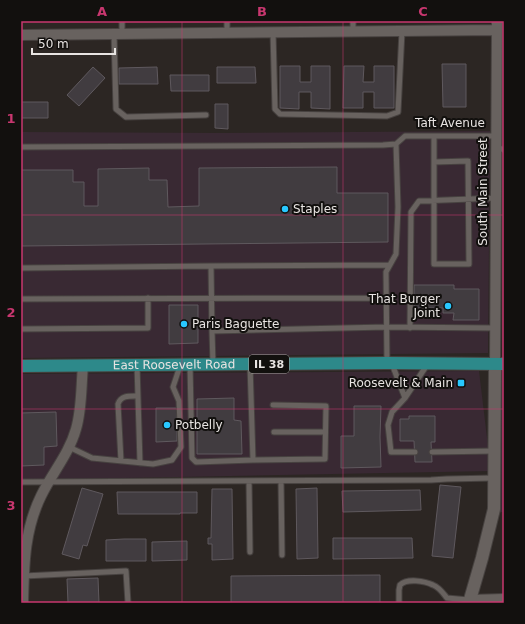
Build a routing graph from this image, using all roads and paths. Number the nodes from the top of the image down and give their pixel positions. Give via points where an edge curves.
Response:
1 (122, 21) edge
2 (227, 21) edge
3 (353, 21) edge
4 (497, 26) edge
5 (402, 31) junction
6 (273, 32) junction
7 (353, 32) junction
8 (227, 33) junction
9 (118, 34) junction
10 (21, 35) edge
11 (206, 115) dead end
12 (434, 136) junction
13 (496, 136) junction
14 (396, 144) junction
15 (21, 146) edge
16 (500, 149) edge
17 (434, 162) junction
18 (500, 198) edge
19 (468, 199) junction
20 (434, 201) junction
21 (389, 265) junction
22 (211, 266) junction
23 (21, 268) edge
24 (148, 298) junction
25 (211, 298) junction
26 (386, 298) junction
27 (21, 299) edge
28 (387, 328) junction
29 (410, 328) junction
30 (495, 328) junction
31 (21, 329) edge
32 (212, 331) junction
33 (390, 363) junction
34 (428, 363) junction
35 (213, 364) junction
36 (250, 364) junction
37 (499, 364) edge
38 (137, 365) junction
39 (185, 365) junction
40 (21, 366) edge
41 (83, 366) junction
42 (138, 396) junction
43 (405, 398) junction
44 (273, 405) dead end
45 (274, 432) dead end
46 (325, 432) junction
47 (69, 447) junction
48 (494, 451) junction
49 (415, 452) dead end
50 (432, 452) dead end
51 (253, 460) junction
52 (121, 461) junction
53 (140, 463) junction
54 (494, 478) junction
55 (249, 481) junction
56 (281, 481) junction
57 (21, 482) edge
58 (48, 482) junction
59 (250, 552) dead end
60 (282, 555) dead end
61 (22, 576) edge
62 (504, 599) edge
63 (446, 600) edge
64 (469, 601) edge
65 (23, 603) edge
66 (128, 603) edge
67 (399, 603) edge

1 - 9 lane
2 - 8 lane
3 - 7 lane
4 - 5 street
4 - 13 street, South Main Street
5 - 6 lane via 398,112 388,116 280,114 275,109
5 - 7 street
6 - 7 street
6 - 8 street
8 - 9 street
9 - 10 street
9 - 11 lane via 116,109 126,117
12 - 13 lane, Taft Avenue
12 - 14 lane, Taft Avenue via 404,136
12 - 17 lane
13 - 16 street, South Main Street
14 - 15 lane
14 - 21 lane via 396,254
16 - 18 street, South Main Street
17 - 19 lane via 468,161
17 - 20 lane
18 - 19 lane
18 - 30 street, South Main Street
19 - 20 lane
19 - 20 lane via 469,264 434,264
20 - 29 lane via 419,201 411,212
21 - 22 lane
21 - 26 lane via 386,272
22 - 23 lane
22 - 25 lane
24 - 25 lane
24 - 27 lane
24 - 31 lane via 148,328
25 - 26 lane
25 - 32 lane
26 - 28 lane
28 - 29 lane
28 - 32 lane
28 - 33 lane
29 - 30 lane
30 - 37 street, South Main Street
32 - 35 lane
33 - 34 main road, East Roosevelt Road / IL 38
33 - 36 main road, East Roosevelt Road / IL 38
33 - 43 lane
34 - 37 main road, East Roosevelt Road / IL 38
34 - 43 lane
35 - 36 main road, East Roosevelt Road / IL 38
35 - 39 main road, East Roosevelt Road / IL 38
36 - 51 lane
37 - 48 street
38 - 39 main road, East Roosevelt Road / IL 38
38 - 41 main road, East Roosevelt Road / IL 38
38 - 42 lane
39 - 51 lane via 192,458 196,462
39 - 53 lane via 173,387 179,401 181,447 172,460 153,464
40 - 41 main road, East Roosevelt Road / IL 38
41 - 47 street via 79,417
42 - 52 lane via 123,397 118,404
42 - 53 lane
43 - 49 lane via 392,412 388,425 391,452
44 - 46 lane via 326,406
45 - 46 lane
46 - 51 lane via 325,459
47 - 52 lane via 92,458
47 - 58 street
48 - 50 lane
48 - 54 street
52 - 53 lane
54 - 56 lane
54 - 64 street via 494,509
55 - 56 lane
55 - 58 lane
55 - 59 lane
56 - 60 lane
57 - 58 lane
58 - 61 street via 33,516 26,542
61 - 65 street
61 - 66 lane via 126,571
62 - 64 street
63 - 64 lane
63 - 67 lane via 441,590 434,585 407,581 400,585

